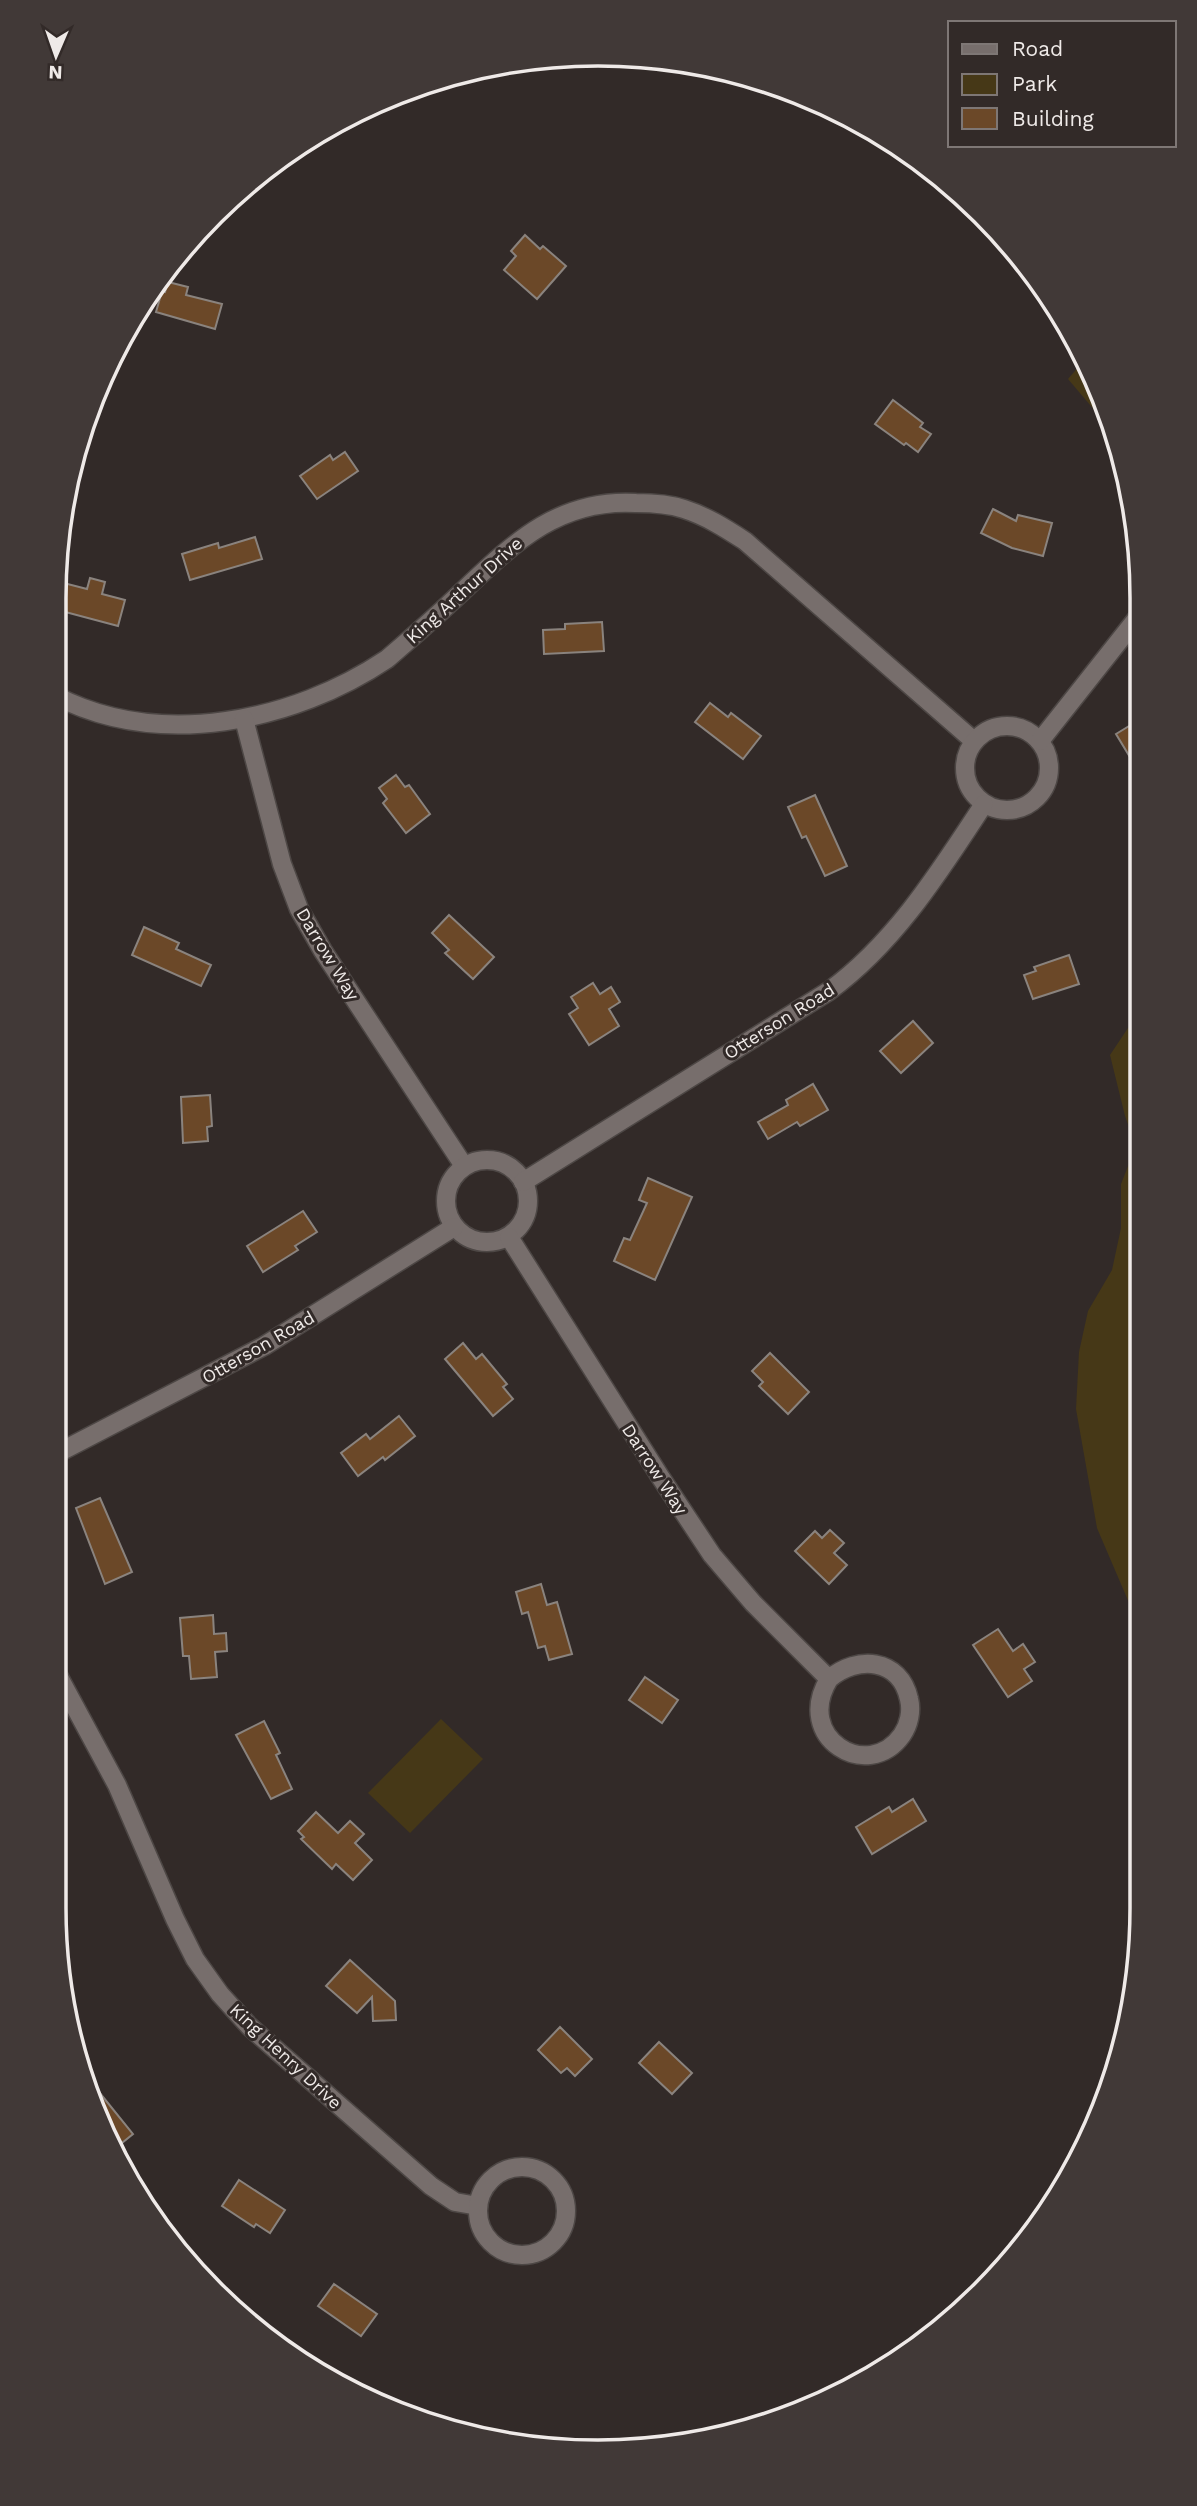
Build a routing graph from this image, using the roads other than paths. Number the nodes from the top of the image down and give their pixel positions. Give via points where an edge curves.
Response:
1 (1130, 627) edge
2 (66, 701) edge
3 (244, 719) junction
4 (974, 741) junction
5 (1040, 741) junction
6 (984, 804) junction
7 (464, 1166) junction
8 (523, 1182) junction
9 (454, 1227) junction
10 (509, 1237) junction
11 (66, 1449) edge
12 (829, 1679) junction
13 (66, 1690) edge
14 (478, 2206) junction

1 - 5 street
2 - 3 street, King Arthur Drive via 139,723
3 - 4 street, King Arthur Drive via 323,695 367,673 536,528 560,515 624,502 682,508 745,541
3 - 7 street, Darrow Way via 275,841 299,909
4 - 5 street via 1007,726
4 - 6 street via 965,775
5 - 6 street via 1050,765 1043,791 1023,808 1010,811
6 - 8 street, Otterson Road via 916,902 856,971
7 - 8 street via 497,1161
7 - 9 street via 447,1190 446,1209
8 - 10 street via 527,1212
9 - 10 street via 480,1242
9 - 11 street, Otterson Road via 264,1346
10 - 12 street, Darrow Way via 712,1555
12 - 12 street via 841,1669 862,1663 895,1675 905,1686 911,1715 897,1741 869,1755 839,1748 820,1723 821,1692
13 - 14 street, King Henry Drive via 117,1785 174,1919 220,1994 249,2026 425,2181 455,2202
14 - 14 street via 486,2237 498,2248 521,2255 537,2253 551,2244 562,2232 566,2217 566,2199 558,2184 545,2172 528,2167 510,2168 495,2176

